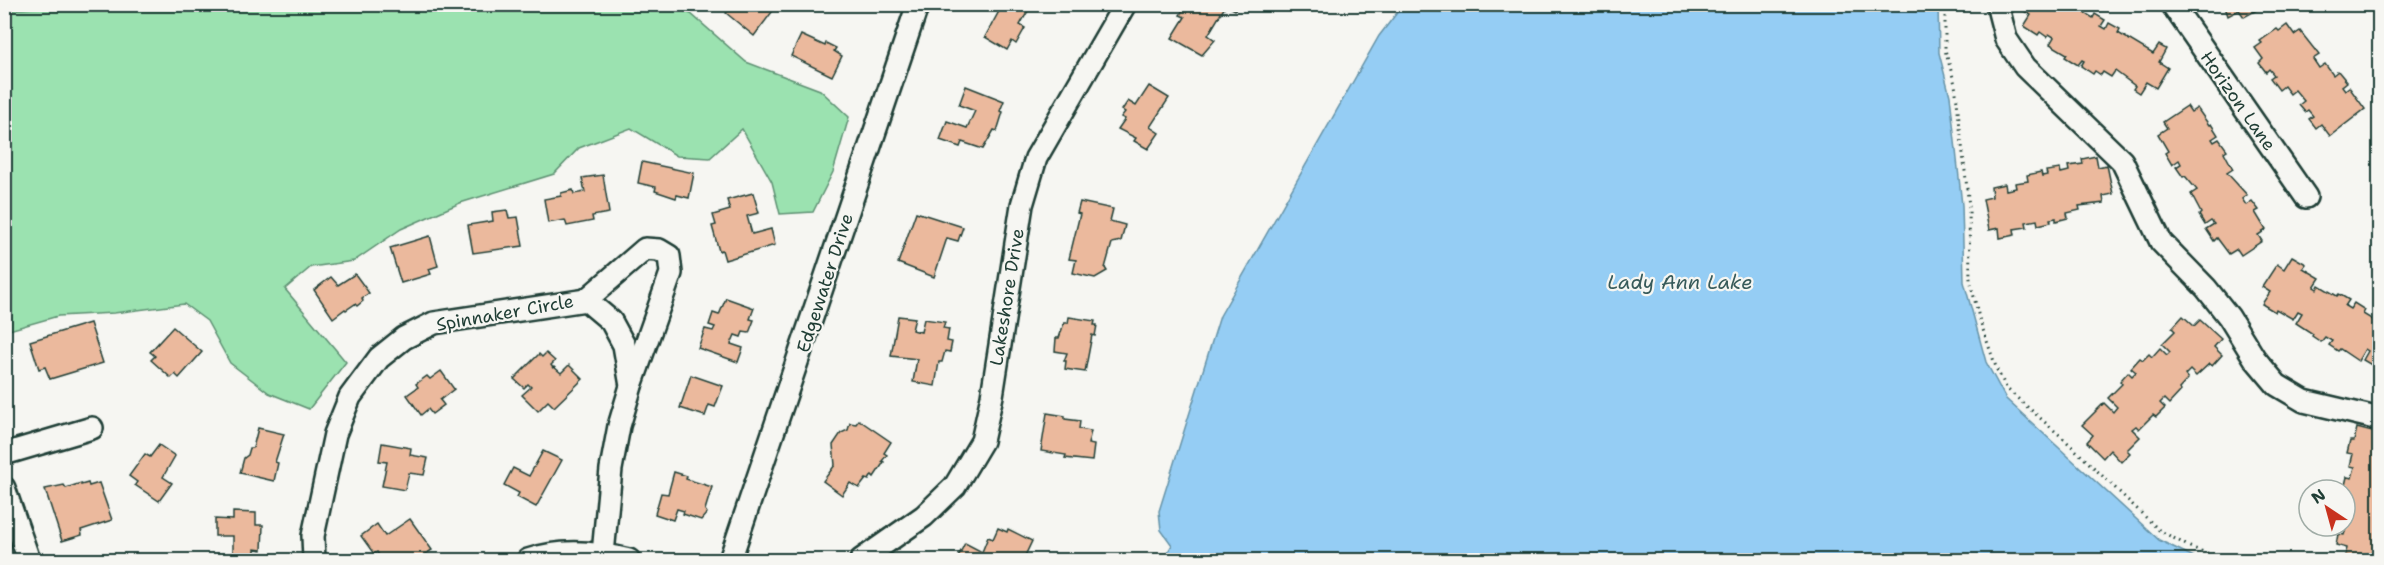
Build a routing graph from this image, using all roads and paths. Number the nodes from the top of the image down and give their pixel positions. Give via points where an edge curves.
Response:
1 (1125, 4) edge
2 (1945, 4) edge
3 (1997, 4) edge
4 (2172, 4) edge
5 (914, 6) edge
6 (2306, 197) dead end
7 (586, 300) junction
8 (631, 386) junction
9 (2379, 419) edge
10 (92, 428) dead end
11 (4, 454) edge
12 (4, 488) edge
13 (603, 554) junction
14 (29, 561) edge
15 (314, 561) edge
16 (528, 561) edge
17 (629, 561) edge
18 (730, 561) edge
19 (861, 561) edge
20 (2227, 561) edge

1 - 19 street, Lakeshore Drive via 1036,158 1022,205 982,441 955,486 924,516
2 - 20 path via 1945,50 1955,84 1969,206 1970,280 1997,370 2015,397 2160,530
3 - 9 street via 2006,39 2025,67 2122,161 2161,242 2206,288 2277,385 2304,401
4 - 6 street, Horizon Lane
5 - 18 street, Edgewater Drive
7 - 8 street, Spinnaker Circle via 611,321 624,345
7 - 8 street via 645,249 669,256 671,273
7 - 15 street, Spinnaker Circle via 434,323 404,338 379,358 350,397 335,434 313,536
8 - 13 street, Spinnaker Circle via 611,469
10 - 11 street
12 - 14 street
13 - 16 street via 576,553
13 - 17 street

